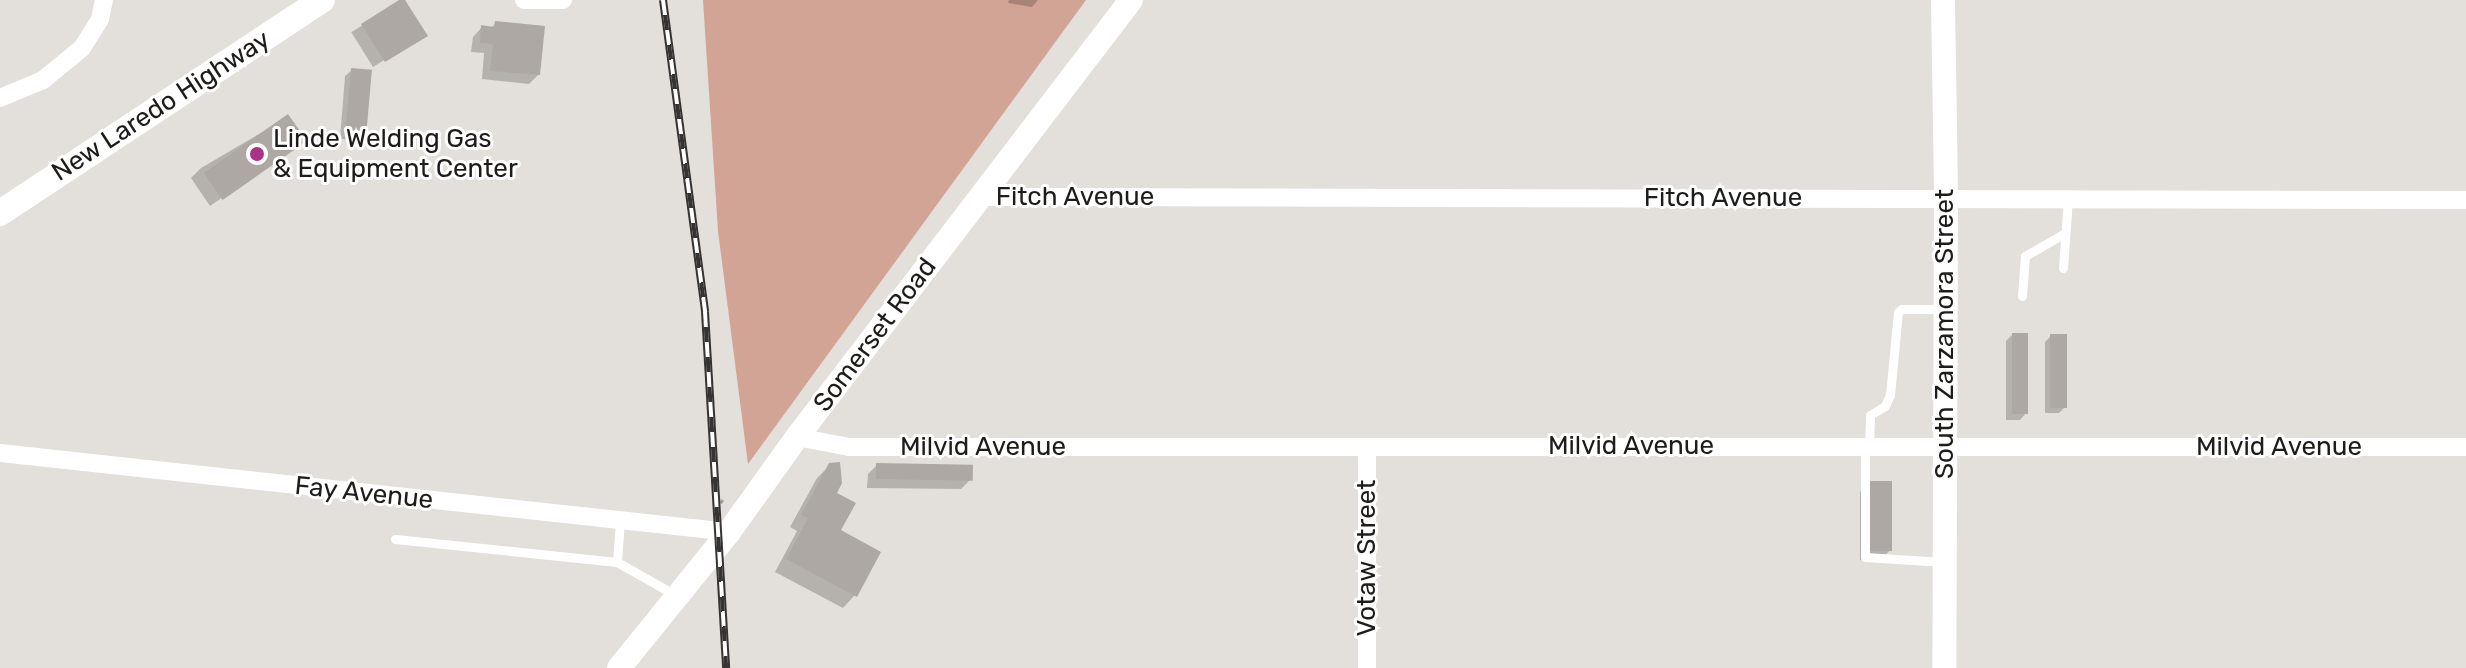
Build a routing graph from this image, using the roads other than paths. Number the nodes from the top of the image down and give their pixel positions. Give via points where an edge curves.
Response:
1 (104, 0) edge
2 (322, 0) edge
3 (524, 0) edge
4 (563, 0) edge
5 (1131, 0) edge
6 (1943, 0) edge
7 (5, 96) edge
8 (980, 197) junction
9 (1946, 199) junction
10 (2068, 199) junction
11 (2466, 200) edge
12 (0, 213) edge
13 (2065, 233) junction
14 (2063, 268) dead end
15 (2022, 296) dead end
16 (1946, 309) junction
17 (797, 437) junction
18 (1367, 447) junction
19 (1867, 447) junction
20 (1945, 447) junction
21 (2466, 447) edge
22 (0, 453) edge
23 (620, 520) junction
24 (720, 525) junction
25 (395, 539) dead end
26 (617, 562) junction
27 (1944, 562) junction
28 (677, 596) junction
29 (619, 668) edge
30 (1367, 668) edge
31 (1944, 668) edge

1 - 7 street via 100,19 82,48 43,80
2 - 12 main road, New Laredo Highway
3 - 4 street
5 - 8 main road, Somerset Road
6 - 9 main road, South Zarzamora Street
8 - 9 street, Fitch Avenue
8 - 17 main road, Somerset Road
9 - 10 street, Fitch Avenue
9 - 16 main road, South Zarzamora Street
10 - 11 street, Fitch Avenue
10 - 13 lane
13 - 14 lane
13 - 15 lane via 2025,256
16 - 19 lane via 1898,312 1890,395 1885,406 1870,415
16 - 20 main road, South Zarzamora Street
17 - 18 street, Milvid Avenue via 849,447
17 - 24 main road, Somerset Road
18 - 19 street, Milvid Avenue
18 - 30 street, Votaw Street
19 - 20 street, Milvid Avenue
19 - 27 lane via 1865,557
20 - 21 street, Milvid Avenue
20 - 27 main road, South Zarzamora Street
22 - 23 street, Fay Avenue
23 - 24 street, Fay Avenue
23 - 26 lane
24 - 28 main road, Somerset Road
25 - 26 lane
26 - 28 lane
27 - 31 main road, South Zarzamora Street
28 - 29 main road, Somerset Road

